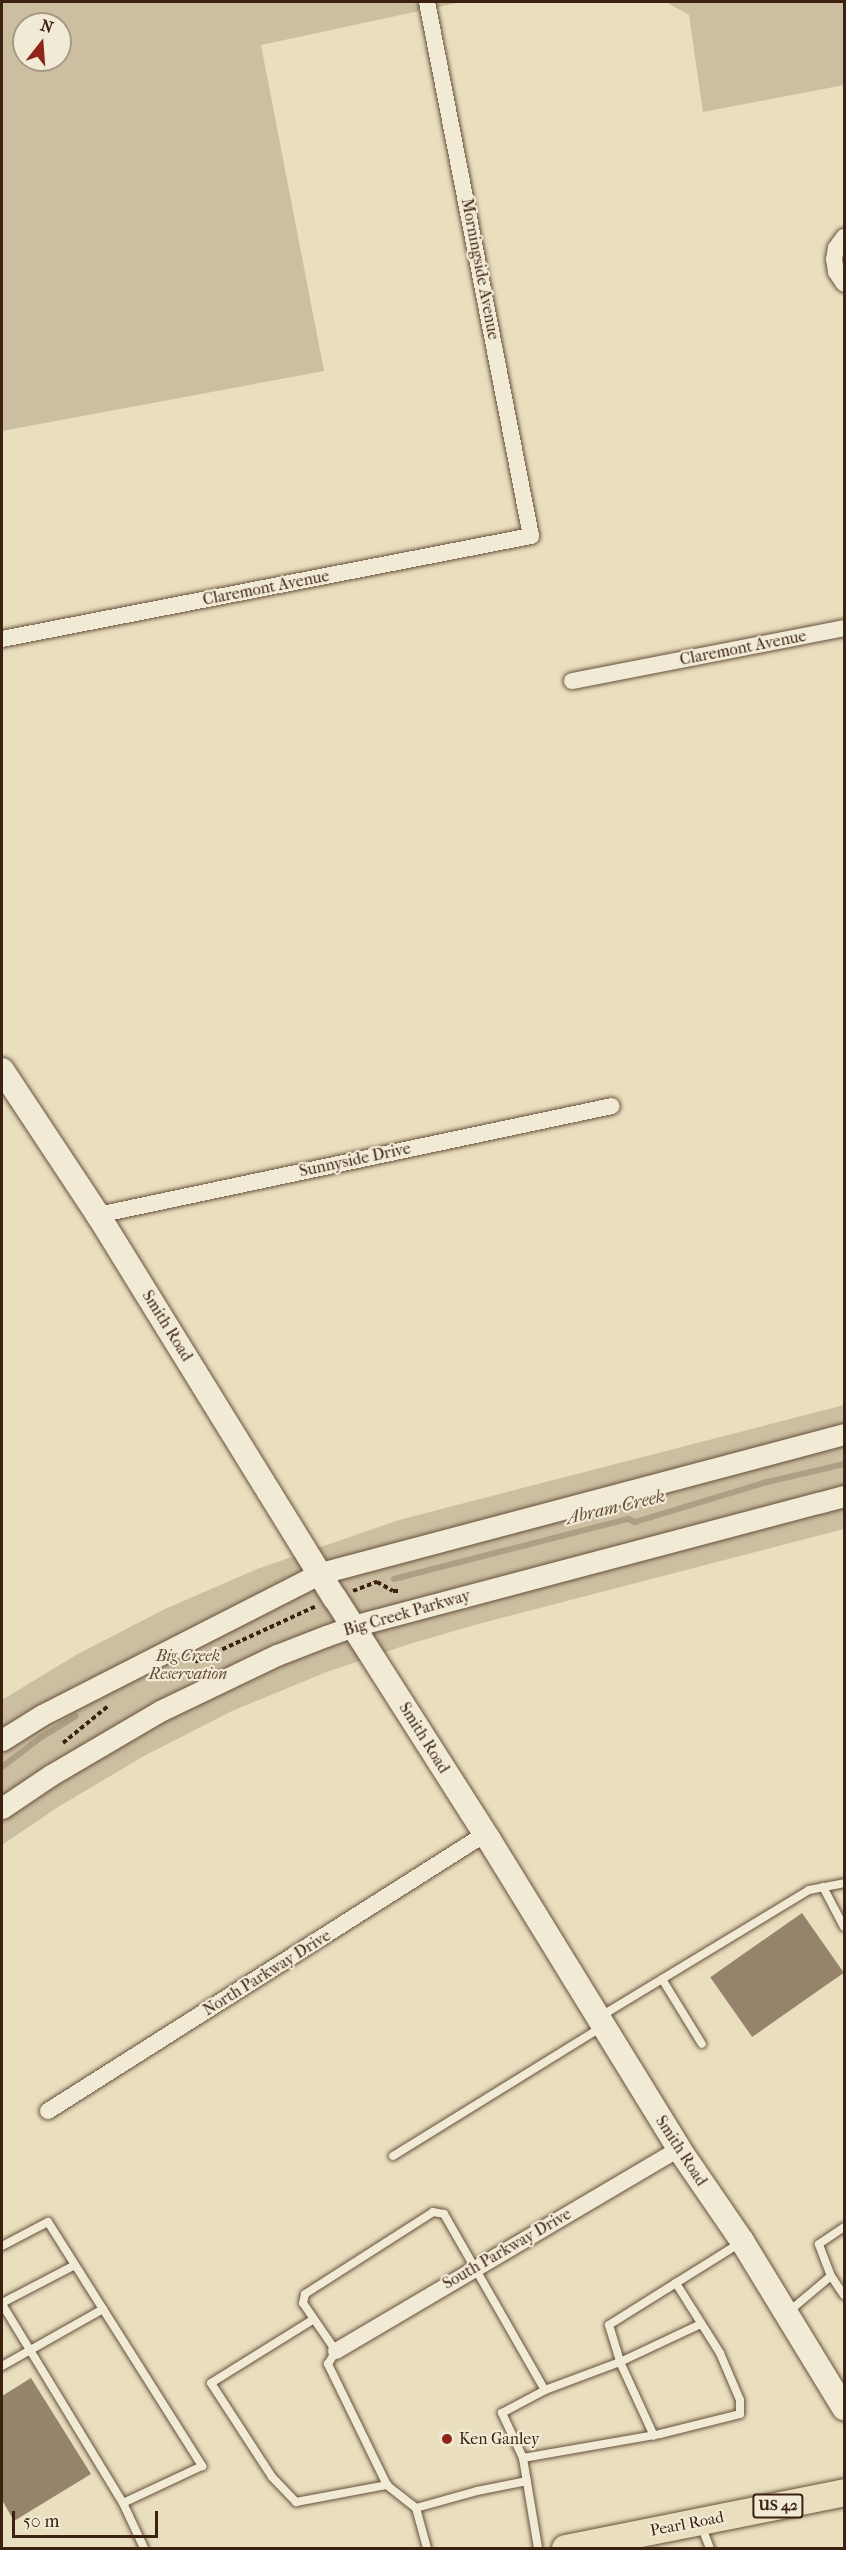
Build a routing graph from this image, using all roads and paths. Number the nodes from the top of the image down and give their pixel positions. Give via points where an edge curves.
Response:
1 (427, 2) edge
2 (844, 237) edge
3 (844, 284) edge
4 (531, 536) joint
5 (844, 628) edge
6 (2, 639) edge
7 (572, 681) dead end
8 (2, 1070) edge
9 (612, 1106) dead end
10 (98, 1215) junction
11 (844, 1434) edge
12 (844, 1496) edge
13 (321, 1574) junction
14 (308, 1609) dead end
15 (353, 1626) junction
16 (193, 1663) dead end
17 (113, 1703) dead end
18 (2, 1740) edge
19 (57, 1748) dead end
20 (2, 1808) edge
21 (485, 1834) junction
22 (844, 1883) edge
23 (823, 1887) junction
24 (844, 1927) edge
25 (662, 1979) junction
26 (601, 2022) junction
27 (702, 2044) dead end
28 (48, 2111) dead end
29 (679, 2149) junction
30 (393, 2156) dead end
31 (844, 2228) edge
32 (742, 2241) junction
33 (2, 2246) edge
34 (75, 2265) junction
35 (475, 2268) junction
36 (831, 2276) junction
37 (676, 2283) junction
38 (844, 2295) edge
39 (2, 2303) edge
40 (103, 2309) junction
41 (787, 2313) junction
42 (314, 2319) junction
43 (701, 2324) junction
44 (31, 2349) junction
45 (336, 2351) junction
46 (620, 2362) junction
47 (2, 2366) edge
48 (545, 2390) junction
49 (844, 2408) edge
50 (654, 2436) junction
51 (523, 2458) junction
52 (527, 2481) junction
53 (387, 2485) junction
54 (844, 2492) edge
55 (123, 2504) junction
56 (416, 2508) junction
57 (699, 2522) junction
58 (144, 2548) edge
59 (427, 2548) edge
60 (538, 2548) edge
61 (571, 2548) edge
62 (710, 2548) edge

1 - 4 street, Morningside Avenue
2 - 3 street via 834,259
4 - 6 street, Claremont Avenue
5 - 7 street, Claremont Avenue
8 - 10 main road, Smith Road
9 - 10 street, Sunnyside Drive
10 - 13 main road, Smith Road
11 - 13 street
12 - 15 street, Big Creek Parkway
13 - 15 main road, Smith Road
13 - 18 street via 42,1714
14 - 16 path
15 - 20 street, Big Creek Parkway via 277,1655 160,1711
15 - 21 main road, Smith Road
17 - 19 path
21 - 26 main road, Smith Road
21 - 28 street, North Parkway Drive
22 - 23 lane
23 - 24 lane
23 - 25 lane via 809,1890
25 - 26 lane
25 - 27 lane
26 - 29 main road, Smith Road
26 - 30 lane
29 - 32 main road, Smith Road
29 - 35 street, South Parkway Drive
31 - 36 lane via 819,2244
32 - 37 lane
32 - 41 main road, Smith Road
33 - 34 lane via 48,2222
34 - 39 lane
34 - 40 lane
35 - 42 lane via 444,2214 433,2212 305,2294 303,2303
35 - 45 street, South Parkway Drive
35 - 48 lane
36 - 38 lane
36 - 41 lane
37 - 43 lane
37 - 46 lane via 609,2325
39 - 44 lane
40 - 44 lane
40 - 55 lane via 202,2466
41 - 49 main road, Smith Road
42 - 45 lane
42 - 53 lane via 212,2383 272,2477 296,2502
43 - 46 lane
43 - 50 lane via 724,2362 740,2400 740,2414
44 - 47 lane
44 - 55 lane
45 - 53 lane via 328,2364
46 - 48 lane
46 - 50 lane
48 - 51 lane via 502,2413
50 - 51 lane
51 - 52 lane
52 - 56 lane
52 - 60 lane
53 - 56 lane
54 - 57 main road, Pearl Road / US 42
55 - 58 lane
56 - 59 lane
57 - 61 main road, Pearl Road / US 42
57 - 62 lane

